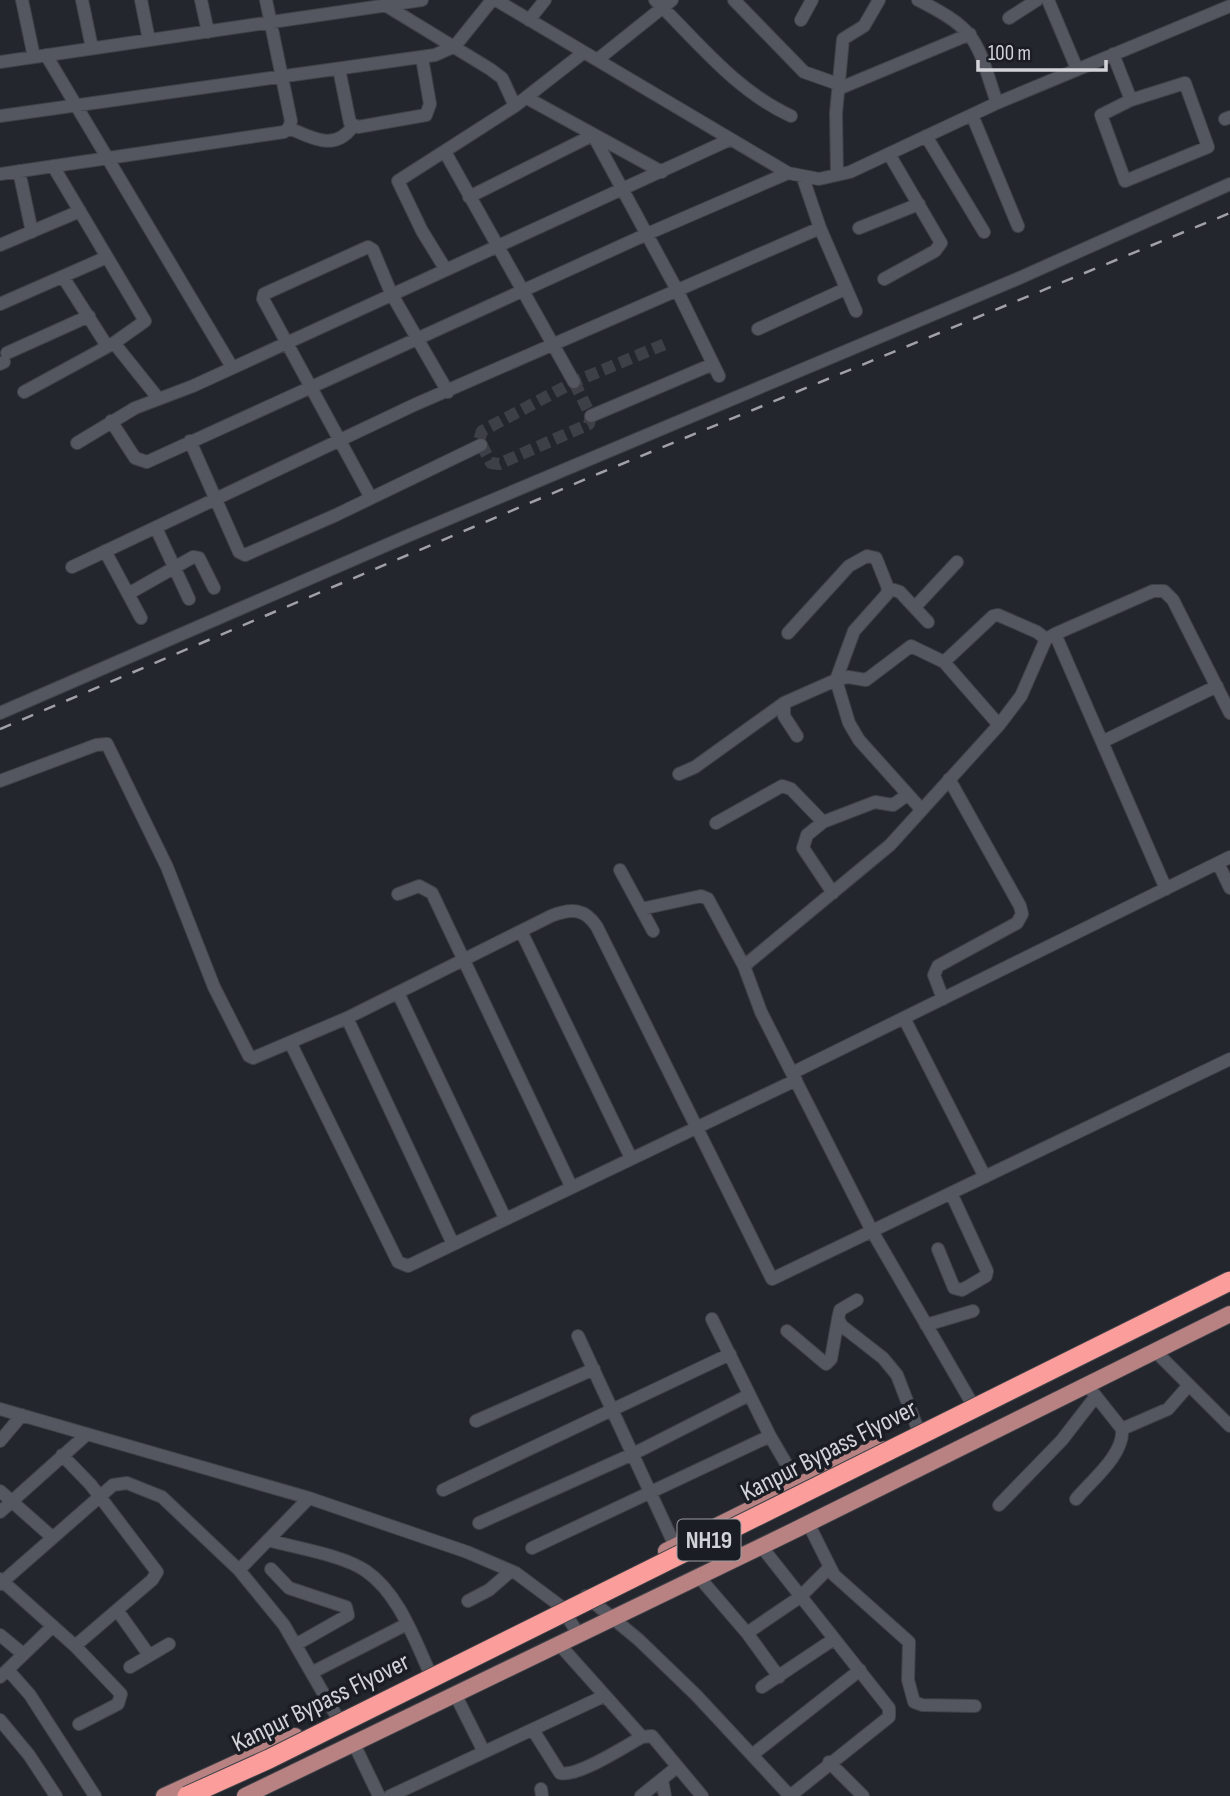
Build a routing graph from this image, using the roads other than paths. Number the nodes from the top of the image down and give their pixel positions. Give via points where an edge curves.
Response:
1 (22, 0) edge
2 (82, 0) edge
3 (141, 0) edge
4 (201, 0) edge
5 (265, 0) edge
6 (422, 0) edge
7 (494, 0) edge
8 (545, 0) edge
9 (812, 0) edge
10 (879, 0) edge
11 (918, 0) edge
12 (1037, 0) edge
13 (1048, 0) edge
14 (738, 2) edge
15 (380, 3) edge
16 (663, 3) edge
17 (1230, 6) edge
18 (1009, 18) dead end
19 (529, 20) junction
20 (802, 20) dead end
21 (270, 22) junction
22 (208, 32) junction
23 (970, 34) junction
24 (149, 40) junction
25 (455, 46) junction
26 (92, 48) junction
27 (583, 53) junction
28 (1113, 54) junction
29 (40, 56) junction
30 (422, 58) junction
31 (597, 60) junction
32 (0, 62) edge
33 (339, 69) junction
34 (1077, 69) junction
35 (282, 77) junction
36 (838, 86) junction
37 (527, 97) junction
38 (1131, 100) junction
39 (998, 103) junction
40 (76, 104) junction
41 (515, 106) junction
42 (972, 115) junction
43 (0, 116) edge
44 (791, 116) dead end
45 (353, 127) junction
46 (289, 128) junction
47 (593, 135) junction
48 (926, 136) junction
49 (730, 140) junction
50 (445, 152) junction
51 (889, 154) junction
52 (108, 159) junction
53 (53, 166) junction
54 (19, 171) junction
55 (662, 172) junction
56 (788, 173) junction
57 (0, 174) edge
58 (837, 175) junction
59 (803, 178) junction
60 (1230, 184) edge
61 (623, 187) junction
62 (469, 197) junction
63 (919, 204) junction
64 (80, 211) junction
65 (1018, 226) dead end
66 (820, 228) junction
67 (859, 228) dead end
68 (32, 232) junction
69 (984, 232) dead end
70 (647, 234) junction
71 (0, 245) edge
72 (498, 246) junction
73 (107, 257) junction
74 (446, 270) junction
75 (63, 277) junction
76 (884, 279) dead end
77 (845, 289) junction
78 (523, 290) junction
79 (677, 290) junction
80 (391, 293) junction
81 (0, 304) edge
82 (856, 311) dead end
83 (89, 316) junction
84 (758, 329) dead end
85 (417, 337) junction
86 (286, 341) junction
87 (111, 344) junction
88 (553, 345) junction
89 (3, 360) edge
90 (232, 367) junction
91 (574, 382) tunnel mouth
92 (312, 387) junction
93 (24, 392) dead end
94 (448, 392) junction
95 (158, 398) junction
96 (591, 416) dead end
97 (111, 421) junction
98 (340, 440) junction
99 (190, 441) junction
100 (78, 443) dead end
101 (481, 444) dead end
102 (371, 498) junction
103 (216, 499) junction
104 (156, 528) junction
105 (106, 551) junction
106 (957, 562) dead end
107 (72, 567) dead end
108 (174, 567) junction
109 (214, 588) dead end
110 (888, 588) junction
111 (128, 594) junction
112 (189, 599) dead end
113 (915, 607) junction
114 (141, 618) dead end
115 (928, 622) dead end
116 (788, 633) dead end
117 (1050, 636) junction
118 (944, 662) junction
119 (836, 680) junction
120 (1217, 686) junction
121 (784, 703) junction
122 (0, 713) edge
123 (1230, 713) edge
124 (999, 725) junction
125 (797, 736) dead end
126 (1102, 742) junction
127 (679, 774) dead end
128 (949, 779) junction
129 (0, 781) edge
130 (907, 794) junction
131 (921, 809) junction
132 (823, 822) junction
133 (716, 823) dead end
134 (1224, 860) edge
135 (620, 870) dead end
136 (1166, 888) junction
137 (1230, 888) edge
138 (833, 893) junction
139 (398, 894) dead end
140 (641, 909) junction
141 (521, 931) junction
142 (653, 931) dead end
143 (462, 961) junction
144 (744, 967) junction
145 (398, 993) junction
146 (943, 999) junction
147 (347, 1018) junction
148 (904, 1018) junction
149 (292, 1044) junction
150 (1230, 1059) edge
151 (794, 1076) junction
152 (697, 1128) junction
153 (631, 1158) junction
154 (985, 1177) junction
155 (571, 1186) junction
156 (951, 1193) junction
157 (505, 1218) junction
158 (872, 1231) junction
159 (453, 1244) junction
160 (938, 1249) dead end
161 (1230, 1273) edge
162 (1230, 1281) edge
163 (1230, 1294) edge
164 (857, 1300) dead end
165 (973, 1311) dead end
166 (1230, 1314) edge
167 (712, 1319) dead end
168 (838, 1319) junction
169 (926, 1325) junction
170 (787, 1331) dead end
171 (578, 1336) dead end
172 (1155, 1352) junction
173 (730, 1354) junction
174 (594, 1369) junction
175 (1189, 1385) junction
176 (1091, 1390) junction
177 (749, 1395) junction
178 (970, 1400) junction
179 (0, 1409) edge
180 (614, 1410) junction
181 (22, 1415) junction
182 (476, 1421) dead end
183 (1230, 1426) edge
184 (917, 1427) junction
185 (1122, 1429) junction
186 (86, 1434) junction
187 (770, 1437) junction
188 (0, 1441) edge
189 (635, 1452) junction
190 (62, 1455) junction
191 (798, 1484) junction
192 (443, 1490) dead end
193 (0, 1491) edge
194 (652, 1491) junction
195 (100, 1496) junction
196 (309, 1498) junction
197 (1076, 1499) dead end
198 (13, 1501) junction
199 (999, 1504) dead end
200 (0, 1513) edge
201 (479, 1522) dead end
202 (808, 1523) junction
203 (52, 1537) junction
204 (268, 1540) junction
205 (676, 1546) junction
206 (761, 1546) junction
207 (532, 1548) dead end
208 (271, 1569) dead end
209 (829, 1569) junction
210 (239, 1570) junction
211 (511, 1571) junction
212 (698, 1576) junction
213 (1, 1581) edge
214 (583, 1594) junction
215 (800, 1597) junction
216 (468, 1601) dead end
217 (559, 1605) junction
218 (117, 1610) junction
219 (609, 1617) junction
220 (407, 1623) junction
221 (53, 1626) junction
222 (578, 1633) junction
223 (747, 1633) junction
224 (0, 1635) edge
225 (834, 1639) junction
226 (558, 1643) junction
227 (169, 1644) dead end
228 (296, 1644) junction
229 (75, 1646) junction
230 (23, 1654) junction
231 (149, 1655) junction
232 (130, 1667) dead end
233 (860, 1670) junction
234 (429, 1671) junction
235 (313, 1672) junction
236 (4, 1674) edge
237 (779, 1677) junction
238 (762, 1687) dead end
239 (455, 1694) junction
240 (604, 1696) junction
241 (922, 1705) junction
242 (975, 1706) dead end
243 (900, 1707) dead end
244 (337, 1717) junction
245 (0, 1720) edge
246 (79, 1724) dead end
247 (533, 1730) junction
248 (642, 1737) junction
249 (354, 1744) junction
250 (484, 1752) junction
251 (752, 1755) junction
252 (829, 1762) junction
253 (677, 1767) junction
254 (662, 1780) junction
255 (417, 1783) junction
256 (262, 1793) edge
257 (56, 1796) edge
258 (95, 1796) edge
259 (164, 1796) edge
260 (187, 1796) edge
261 (211, 1796) edge
262 (245, 1796) edge
263 (379, 1796) edge
264 (390, 1796) edge
265 (422, 1796) edge
266 (641, 1796) edge
267 (665, 1796) edge
268 (702, 1796) edge
269 (790, 1796) edge
270 (863, 1796) edge

1 - 29 street
2 - 26 street
3 - 24 street
4 - 22 street
5 - 21 street
6 - 15 street
7 - 19 street
7 - 25 street
8 - 19 street
9 - 20 street
10 - 36 street via 864,26 843,39
11 - 23 street via 950,16
12 - 18 street
13 - 34 street
14 - 36 street via 804,72
15 - 21 street
15 - 25 street
16 - 31 street
16 - 44 street via 742,86
17 - 28 street
19 - 27 street
21 - 22 street
21 - 35 street
22 - 24 street
23 - 36 street
23 - 39 street
24 - 26 street
25 - 30 street
25 - 41 street via 502,78
26 - 29 street
27 - 31 street
27 - 37 street
28 - 34 street
28 - 38 street
29 - 32 street
29 - 40 street
30 - 33 street
30 - 45 street via 430,104 426,115
31 - 49 street
33 - 35 street
33 - 45 street
34 - 39 street
35 - 40 street
35 - 46 street
36 - 58 street
37 - 41 street
37 - 47 street
38 - 38 street via 1185,83 1208,147 1125,181 1101,115
39 - 42 street
40 - 43 street
40 - 52 street
41 - 50 street
42 - 48 street
42 - 65 street
45 - 46 street via 346,136 327,142
46 - 52 street
47 - 55 street
47 - 61 street
47 - 62 street
48 - 51 street
48 - 69 street
49 - 55 street
49 - 56 street
50 - 62 street
50 - 74 street via 398,181
51 - 58 street
51 - 63 street
52 - 53 street
52 - 90 street
53 - 54 street
53 - 64 street
54 - 57 street
54 - 68 street
55 - 61 street
56 - 59 street
56 - 70 street
58 - 59 street
59 - 66 street
60 - 122 street
61 - 70 street
61 - 72 street
62 - 72 street
63 - 67 street
63 - 76 street via 939,246
64 - 68 street
64 - 73 street
66 - 77 street
66 - 79 street
68 - 71 street
70 - 78 street
70 - 79 street
72 - 74 street
72 - 78 street
73 - 75 street
73 - 87 street via 145,316 143,324
74 - 80 street
75 - 81 street
75 - 83 street
77 - 82 street
77 - 84 street
78 - 85 street
78 - 88 street
79 - 88 street
79 - 96 street via 716,370
80 - 85 street
80 - 86 street
80 - 86 street via 368,247 266,291 263,299
83 - 87 street
83 - 89 street
85 - 92 street
85 - 94 street
86 - 90 street
86 - 92 street
87 - 93 street
87 - 95 street
88 - 91 street
88 - 94 street
90 - 95 street
92 - 98 street
92 - 99 street
94 - 98 street
95 - 97 street
97 - 99 street via 139,461 147,462
97 - 100 street
98 - 102 street
98 - 103 street
99 - 103 street
101 - 102 street
102 - 103 street via 244,555
103 - 104 street
104 - 105 street
104 - 108 street
105 - 107 street
105 - 111 street
106 - 113 street
108 - 109 street via 197,556
108 - 111 street
108 - 112 street
110 - 113 street via 900,592
110 - 116 street via 876,558 859,559
110 - 119 street via 883,600 854,631
111 - 114 street
113 - 115 street
117 - 118 street via 993,616
117 - 120 street via 1153,591 1164,592 1173,600
117 - 124 street via 1021,696
117 - 126 street
118 - 119 street via 911,646 866,680
118 - 124 street
119 - 121 street
119 - 130 street via 859,740
120 - 123 street
120 - 126 street
121 - 125 street via 784,716
121 - 127 street
124 - 128 street
126 - 136 street
128 - 131 street
128 - 146 street via 1022,914 1017,923 938,966 934,975
129 - 149 street via 102,743 110,748 176,886 214,987 249,1055 258,1058
130 - 131 street
130 - 132 street via 893,805 875,802
131 - 138 street via 890,845
132 - 133 street via 791,789 782,786
132 - 138 street via 807,835 803,848
134 - 136 street
134 - 137 street
135 - 140 street
136 - 146 street
138 - 144 street
139 - 143 street via 419,886 429,889
140 - 142 street
140 - 144 street via 705,897
141 - 143 street
141 - 152 street via 567,910 592,918
141 - 153 street
143 - 145 street
143 - 155 street
144 - 151 street
145 - 147 street
145 - 157 street
146 - 148 street
147 - 149 street
147 - 159 street
148 - 151 street
148 - 154 street
149 - 159 street via 398,1262 408,1266
150 - 154 street
151 - 152 street
151 - 158 street
152 - 153 street
152 - 158 street via 772,1279
153 - 155 street
154 - 156 street
155 - 157 street
156 - 158 street
156 - 160 street via 986,1276 962,1290 954,1289
157 - 159 street
158 - 169 street
161 - 178 main road
162 - 260 highway, Kanpur Bypass Flyover / NH19, bridge
163 - 261 highway, Kanpur Bypass Flyover / NH19
164 - 168 street via 840,1310
165 - 169 street
166 - 172 main road
167 - 173 street
168 - 170 street via 831,1359 826,1364
168 - 184 street via 897,1375
169 - 178 street
171 - 174 street
172 - 175 street
172 - 176 main road
173 - 177 street
173 - 180 street
174 - 180 street
174 - 182 street
175 - 183 street
175 - 185 street via 1168,1409
176 - 185 street
176 - 199 street via 1062,1440
176 - 202 main road
177 - 187 street
177 - 189 street
178 - 184 main road
179 - 181 street
180 - 189 street
180 - 192 street
181 - 186 street
181 - 188 street
184 - 191 main road
185 - 197 street via 1118,1450
186 - 190 street
186 - 196 street
187 - 191 street
187 - 194 street
189 - 194 street
189 - 201 street
190 - 195 street
190 - 198 street
191 - 205 main road
193 - 198 street
194 - 205 street
194 - 207 street
195 - 203 street
195 - 210 street via 119,1483 155,1493
195 - 218 street via 157,1572
196 - 204 street
196 - 211 street via 417,1533
198 - 200 street
198 - 203 street
202 - 206 main road
202 - 209 street
203 - 213 street
204 - 210 street
204 - 220 street via 367,1571
205 - 214 main road
206 - 212 main road
206 - 215 street
208 - 228 street via 289,1588 346,1607 348,1615
209 - 215 street
209 - 241 street via 909,1642 912,1699
210 - 228 street
211 - 216 street
211 - 217 street
212 - 219 main road
212 - 223 street
213 - 221 street
214 - 217 main road
214 - 219 street
215 - 223 street
215 - 225 street
217 - 222 street
217 - 234 main road
218 - 229 street
218 - 231 street
219 - 222 main road
219 - 251 street via 658,1659
220 - 234 street
220 - 235 street
221 - 229 street
221 - 230 street
222 - 226 main road
223 - 237 street
224 - 230 street
225 - 233 street
225 - 237 street
226 - 239 main road
226 - 240 street
227 - 231 street
228 - 235 street
229 - 246 street via 122,1698
230 - 236 street
231 - 232 street
233 - 251 street
233 - 252 street via 885,1701 890,1717
234 - 244 main road
235 - 244 street
236 - 258 street via 30,1695
237 - 238 street
239 - 249 main road
239 - 250 street
240 - 247 street
240 - 248 street
241 - 242 street
241 - 243 street
244 - 259 main road
245 - 257 street
247 - 248 street via 565,1774
247 - 250 street
248 - 253 street via 652,1736
249 - 256 main road
249 - 263 street
250 - 255 street
251 - 269 street
252 - 269 street
252 - 270 street
253 - 254 street
253 - 268 street
254 - 266 street
254 - 267 street
255 - 264 street
255 - 265 street
256 - 262 main road

